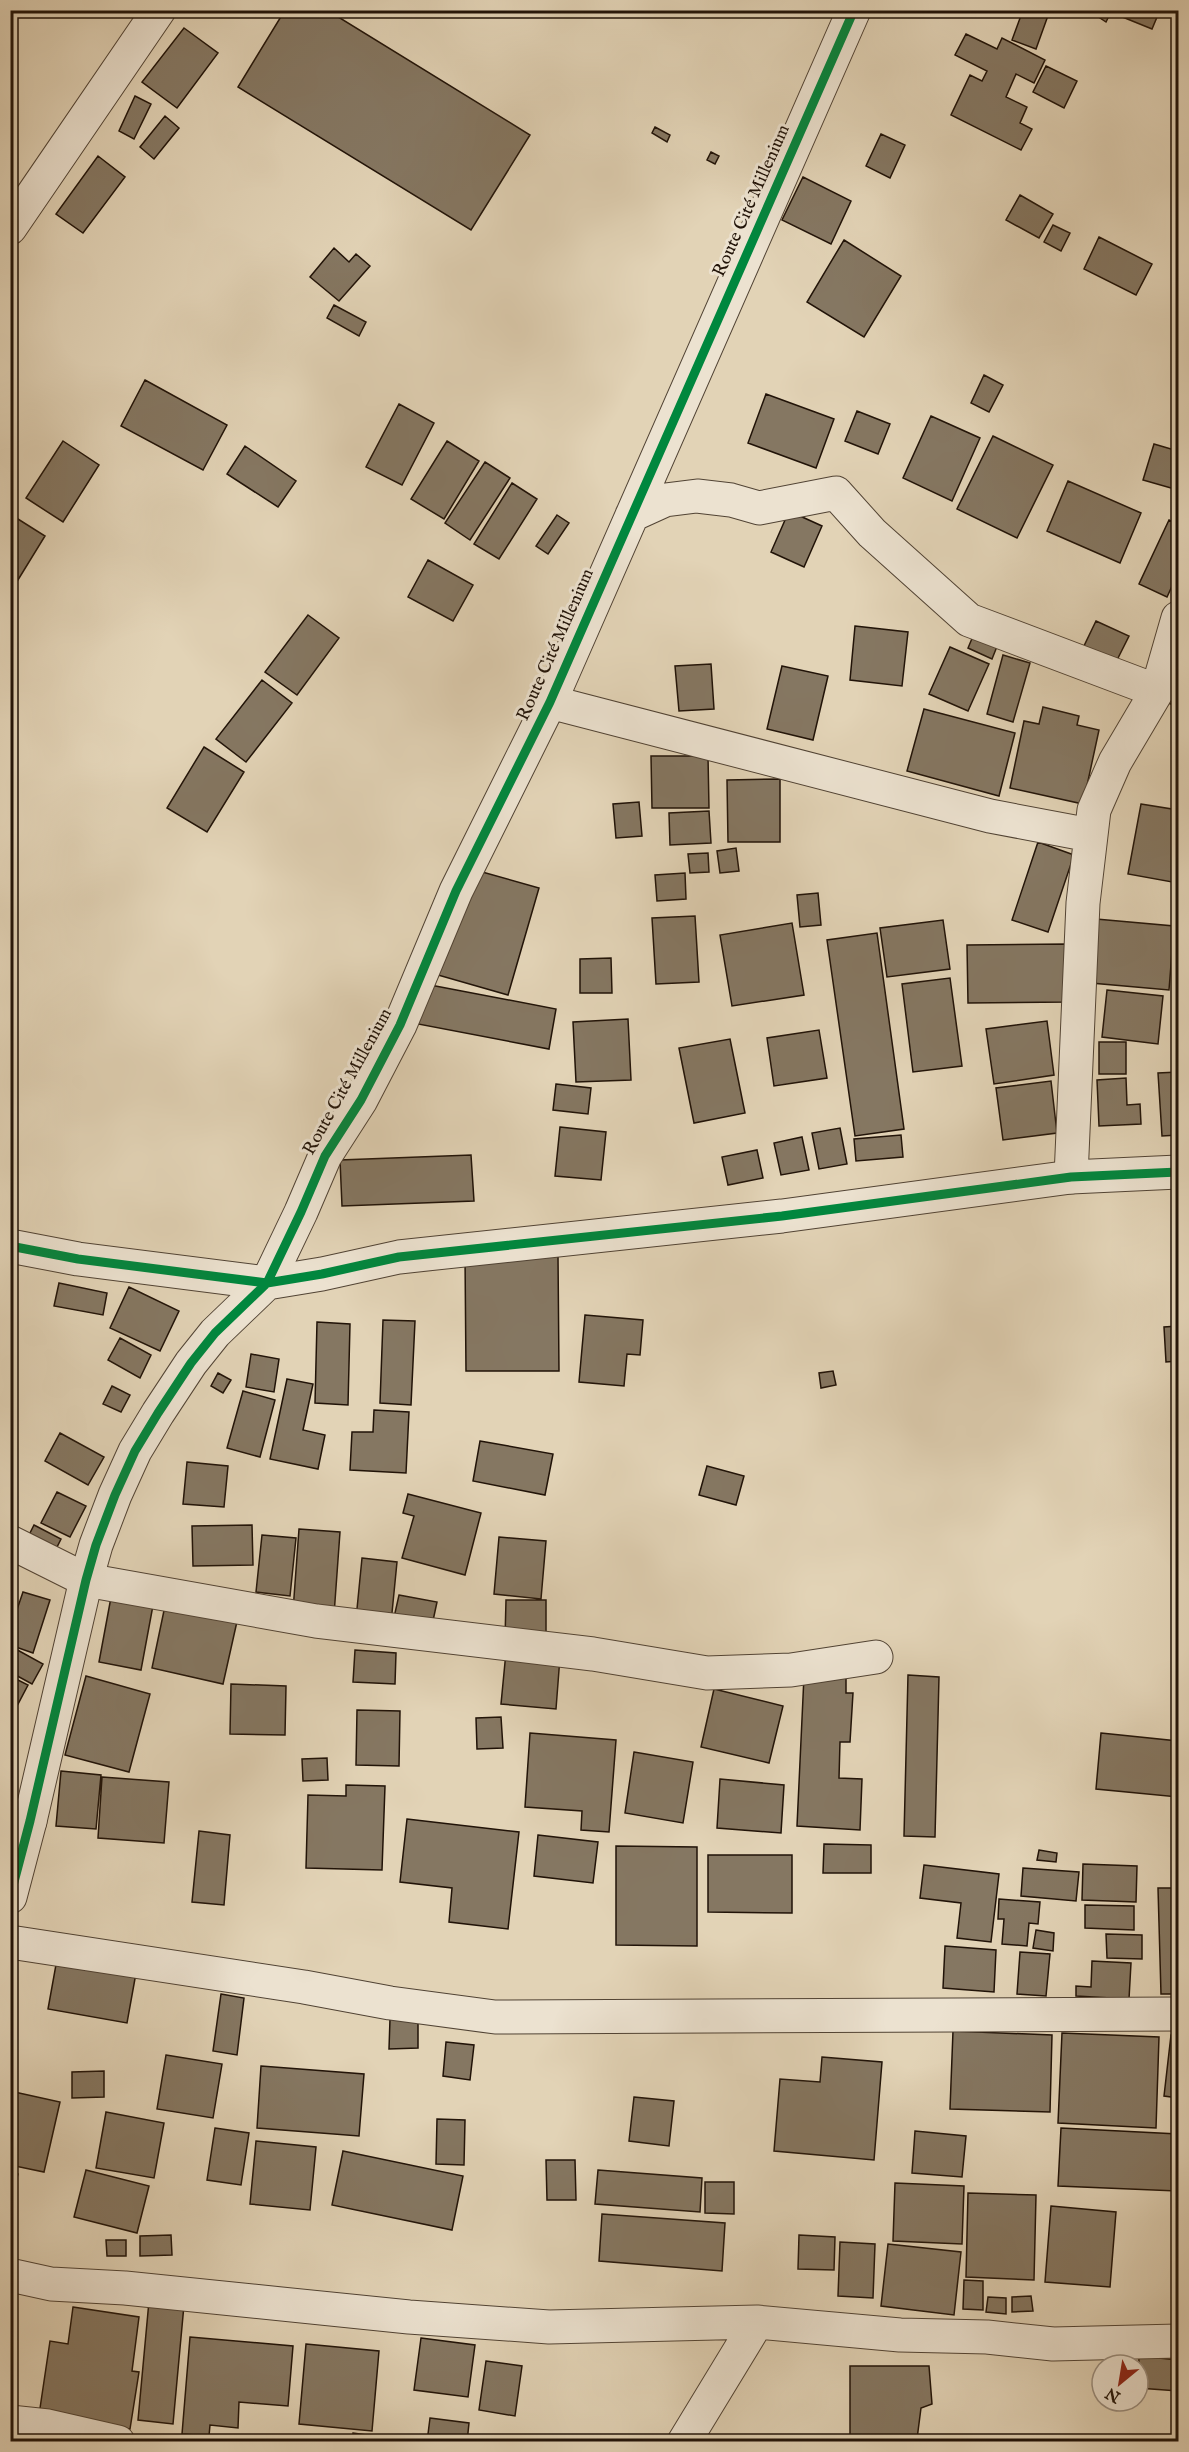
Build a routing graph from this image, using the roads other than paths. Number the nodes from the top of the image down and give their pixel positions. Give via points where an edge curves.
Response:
1 (159, 10) edge
2 (854, 10) edge
3 (10, 228) edge
4 (632, 515) junction
5 (1179, 618) edge
6 (1157, 691) junction
7 (550, 702) junction
8 (1090, 836) junction
9 (1179, 1172) edge
10 (1071, 1177) junction
11 (10, 1246) edge
12 (267, 1282) junction
13 (10, 1542) edge
14 (86, 1580) junction
15 (876, 1657) dead end
16 (20, 1817) edge
17 (10, 1897) edge
18 (10, 1941) edge
19 (1179, 2014) edge
20 (10, 2274) edge
21 (757, 2322) junction
22 (1179, 2341) edge
23 (10, 2422) edge
24 (118, 2442) edge
25 (684, 2442) edge

1 - 3 street
2 - 4 street, Route Cité Millenium
4 - 6 street via 665,501 697,496 759,508 836,493 872,533 969,620
4 - 7 street, Route Cité Millenium
5 - 6 street
6 - 8 street via 1115,762 1094,810
7 - 8 street via 990,816
7 - 12 street, Route Cité Millenium via 456,891 400,1025 361,1100 325,1156
8 - 10 street via 1083,903
9 - 10 street
10 - 12 street via 782,1216 399,1257
11 - 12 street via 78,1259
12 - 14 street, Route Cité Millenium via 214,1333 158,1413 115,1495
13 - 14 street
14 - 15 street via 316,1621 593,1654 707,1672 791,1670
14 - 16 street, Route Cité Millenium
16 - 17 street, Route Cité Millenium
18 - 19 street via 495,2017
20 - 21 street via 51,2284 549,2327
21 - 22 street via 1053,2344
21 - 25 street
23 - 24 street

